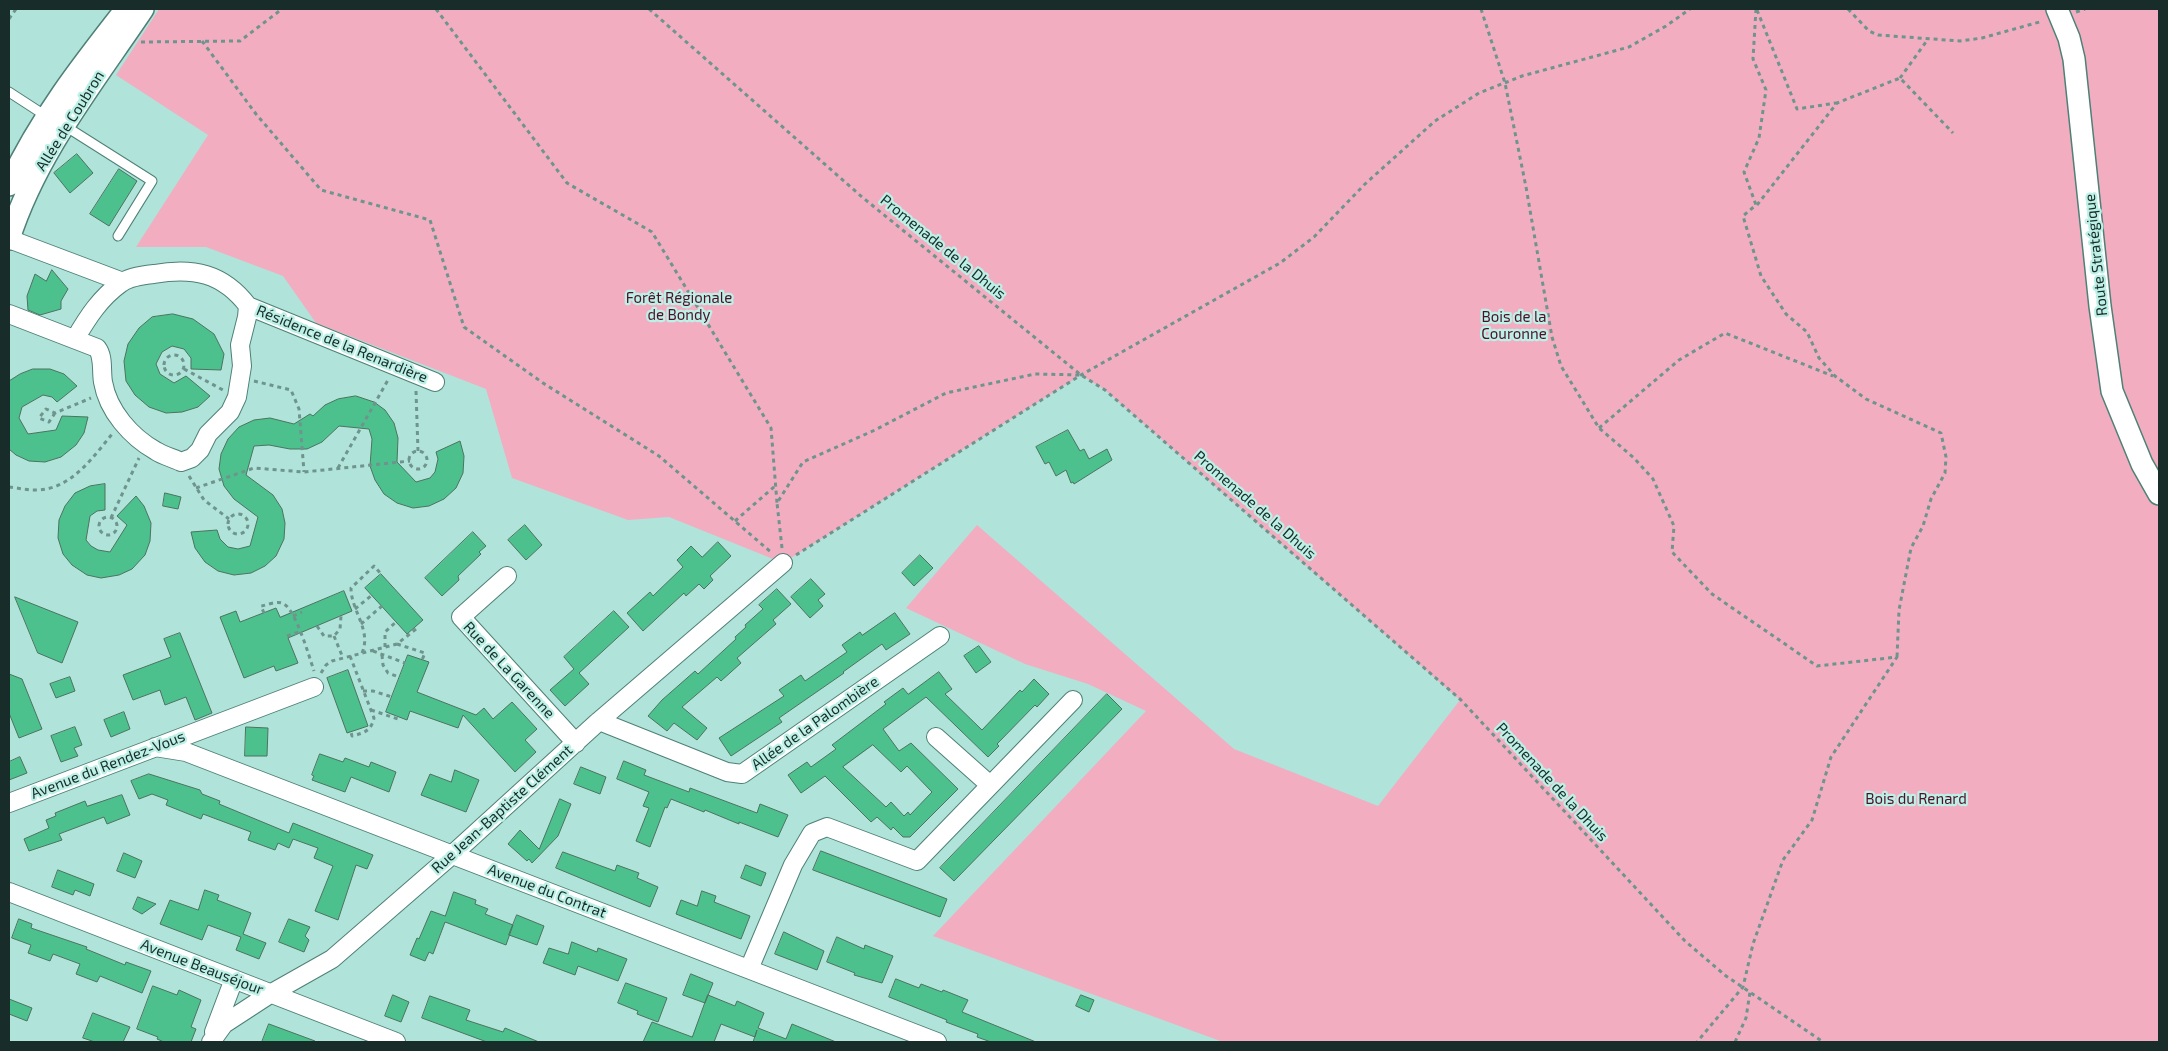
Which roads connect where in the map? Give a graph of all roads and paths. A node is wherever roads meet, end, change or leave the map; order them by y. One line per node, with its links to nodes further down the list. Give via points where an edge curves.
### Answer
1 (16, 9): 12 (path)
2 (126, 9): 20 (street, Allée de Coubron, via 77,71)
3 (143, 9): 14 (street, Allée de Coubron)
4 (282, 9): 15 (path, via 240,40)
5 (436, 9): 48 (path, via 567,183 652,232 771,428)
6 (649, 9): 33 (path, Promenade de la Dhuis, via 862,196)
7 (1481, 9): 17 (path)
8 (1690, 9): 17 (path, via 1629,47)
9 (1756, 9): 19 (path, via 1798,109); 23 (path, via 1753,59 1766,90 1758,138 1744,172)
10 (1848, 9): 13 (path, via 1869,31 1878,35)
11 (2059, 13): 13 (path, via 1982,38 1960,42); 51 (street, Route Stratégique, via 2074,59 2112,391 2142,464)
12 (9, 19)
13 (1928, 39): 16 (path)
14 (122, 41): 15 (path); 20 (street, Allée de Coubron)
15 (202, 41): 55 (path, via 256,114 321,190 430,220 464,326 543,383 659,456)
16 (1900, 78): 19 (path); 21 (path)
17 (1505, 83): 33 (path, via 1479,94 1435,121 1365,184 1314,238 1280,263); 41 (path, via 1552,337 1561,366)
18 (9, 92): 20 (lane)
19 (1837, 103): 23 (path)
20 (56, 121): 22 (street, Allée de Coubron); 22 (street, Allée de Coubron); 24 (lane, via 152,180)
21 (1953, 133)
22 (17, 189): 25 (street, Allée de Coubron)
23 (1756, 205): 34 (path, via 1742,216 1761,276 1786,314 1807,332 1819,358)
24 (118, 236)
25 (9, 239): 26 (street)
26 (123, 282): 27 (street, Résidence de la Renardière, via 163,272 196,272 228,284); 29 (street, Résidence de la Renardière, via 92,310)
27 (248, 306): 30 (street, Résidence de la Renardière); 35 (street, Résidence de la Renardière, via 240,345)
28 (9, 314): 29 (street)
29 (75, 339): 37 (street, via 97,348 101,354)
30 (396, 366): 32 (street, Résidence de la Renardière); 46 (path)
31 (184, 368): 31 (path, via 184,362 178,356 169,356 165,361 169,373 176,375); 38 (path)
32 (416, 374): 36 (street, Résidence de la Renardière); 43 (path)
33 (1081, 375): 52 (path, via 1035,374 946,393 803,462); 56 (path); 102 (path, Promenade de la Dhuis, via 1105,390 1460,700 1685,941)
34 (1835, 376): 41 (path, via 1725,333 1679,360); 80 (path, via 1866,399 1941,433 1946,457 1945,473 1911,548 1899,610)
35 (241, 377): 38 (street, Résidence de la Renardière); 47 (path, via 291,390 299,409)
36 (435, 382)
37 (105, 392): 39 (path); 40 (street)
38 (237, 397): 45 (street, Résidence de la Renardière, via 230,412 208,434 200,450)
39 (55, 413): 39 (path, via 46,409 40,418 49,422)
40 (122, 422): 42 (street); 49 (path, via 96,454 62,485 38,490)
41 (1599, 428): 80 (path, via 1653,479 1674,526 1672,552 1712,594 1817,666)
42 (146, 444): 45 (street, via 156,452); 53 (path)
43 (418, 451): 44 (path, via 410,455); 44 (path, via 426,454 426,465 416,468)
44 (410, 461): 46 (path)
45 (181, 462): 50 (path)
46 (338, 469): 47 (path)
47 (304, 472): 50 (path, via 254,468)
48 (776, 486): 52 (path); 55 (path)
49 (9, 487)
50 (196, 488): 54 (path, via 204,500)
51 (2159, 494)
52 (777, 504): 56 (path)
53 (111, 518): 53 (path, via 105,518 99,524 106,536 116,530 116,522)
54 (228, 519): 54 (path, via 227,526 233,534 243,533 247,528 248,521 243,515 237,514)
55 (735, 521): 56 (path)
56 (783, 563): 91 (street, Rue Jean-Baptiste Clément)
57 (381, 574): 61 (path, via 374,566 351,588)
58 (507, 576): 94 (street, Rue de La Garenne, via 461,617)
59 (372, 595): 61 (path)
60 (382, 606): 67 (path)
61 (355, 609): 67 (path)
62 (302, 612): 64 (path)
63 (264, 613): 64 (path, via 261,606 277,602 285,604)
64 (293, 616): 70 (path)
65 (341, 616): 72 (path, via 340,629)
66 (396, 622): 75 (path, via 385,632)
67 (361, 624): 77 (path, via 366,635)
68 (317, 626): 72 (path, via 324,636)
69 (415, 627): 74 (path)
70 (299, 632): 71 (path); 81 (path, via 318,679 326,665)
71 (287, 636)
72 (334, 636): 81 (path)
73 (940, 636): 91 (street, Allée de la Palombière, via 742,774 727,772)
74 (397, 644): 75 (path); 82 (path, via 425,653)
75 (385, 647): 76 (path)
76 (372, 650): 77 (path); 78 (path)
77 (362, 653): 79 (path)
78 (382, 655): 83 (path); 84 (path, via 388,673)
79 (350, 656): 81 (path); 86 (path)
80 (1897, 657): 102 (path, via 1831,757 1812,820 1783,860 1753,944)
81 (343, 658)
82 (422, 660)
83 (405, 662)
84 (400, 677)
85 (314, 687): 95 (street, Avenue du Rendez-Vous)
86 (364, 691): 87 (path); 89 (path)
87 (392, 697)
88 (1074, 700): 96 (street)
89 (371, 710): 90 (path); 92 (path, via 374,718 368,731 352,736)
90 (399, 717)
91 (599, 721): 94 (street, Rue Jean-Baptiste Clément)
92 (351, 732)
93 (936, 737): 96 (street)
94 (576, 743): 98 (street, Rue Jean-Baptiste Clément)
95 (155, 747): 97 (street, Avenue du Rendez-Vous); 98 (street, Avenue du Contrat, via 186,752)
96 (990, 785): 100 (street, via 917,861 827,826 812,833 793,865)
97 (9, 803)
98 (453, 854): 100 (street, Avenue du Contrat); 104 (street, Rue Jean-Baptiste Clément, via 332,959)
99 (9, 892): 101 (street, Avenue Beauséjour)
100 (749, 969): 108 (street, Avenue du Contrat)
101 (234, 980): 104 (street, Avenue Beauséjour); 106 (street, Rue Jean-Baptiste Clément)
102 (1743, 988): 103 (path, Promenade de la Dhuis); 105 (path)
103 (1750, 992): 110 (path, via 1746,1018); 111 (path, Promenade de la Dhuis)
104 (270, 994): 106 (street, Rue Jean-Baptiste Clément, via 224,1024); 107 (street, Avenue Beauséjour)
105 (1701, 1040): 109 (path)
106 (211, 1042)
107 (396, 1042)
108 (937, 1042)
109 (1697, 1042)
110 (1735, 1042)
111 (1823, 1042)

